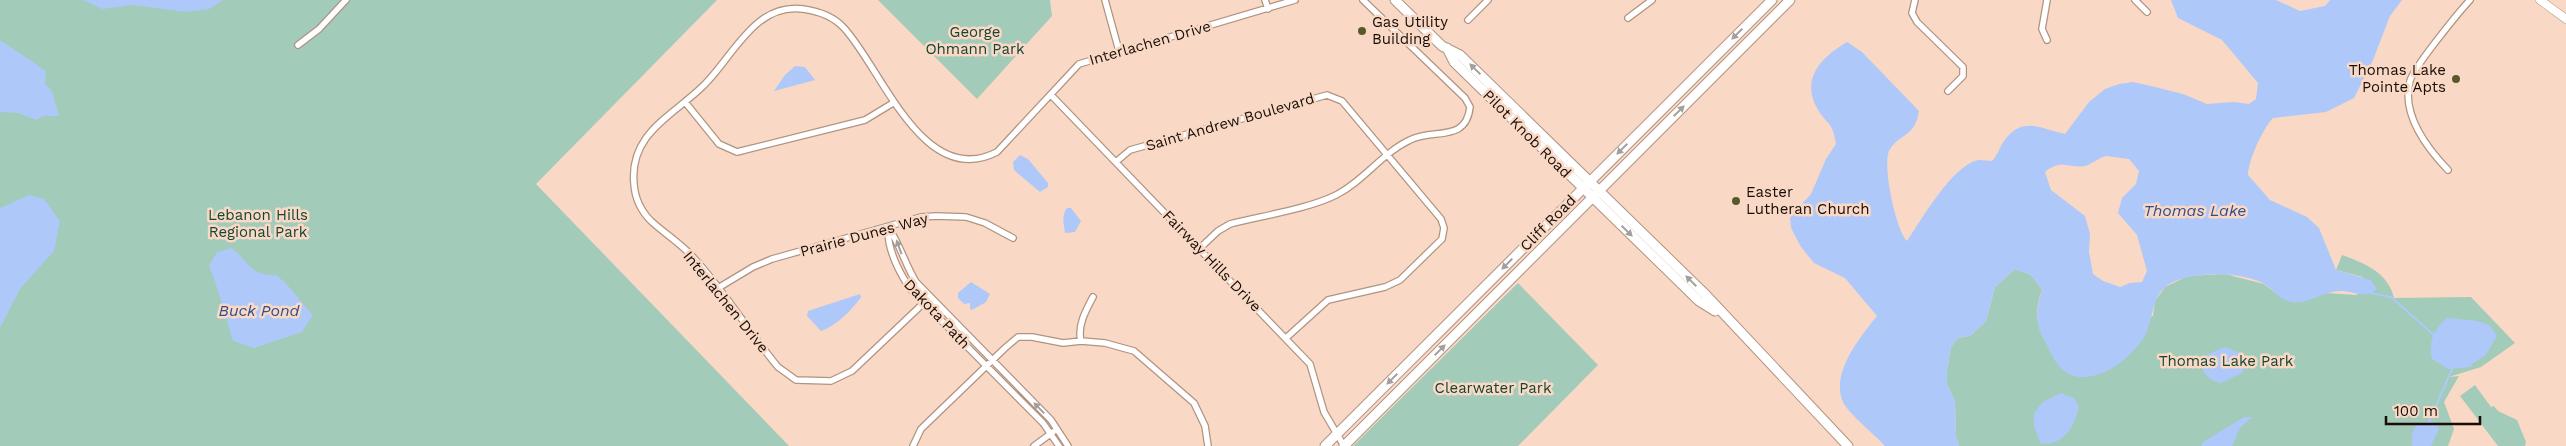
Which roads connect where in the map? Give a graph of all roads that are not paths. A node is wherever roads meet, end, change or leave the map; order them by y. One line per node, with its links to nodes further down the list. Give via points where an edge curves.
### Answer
1 (346, 0): 22 (street, via 319,29)
2 (1104, 0): 24 (street)
3 (1265, 0): 16 (street)
4 (1295, 0): 16 (street, Interlachen Drive)
5 (1363, 0): 29 (street, via 1465,98 1470,107 1463,127 1411,139)
6 (1395, 0): 23 (main road, Pilot Knob Road)
7 (1488, 0): 20 (street)
8 (1652, 0): 18 (street)
9 (1772, 0): 32 (main road, Cliff Road, one-way to 32)
10 (1790, 0): 34 (main road, Cliff Road, one-way to 10)
11 (1915, 0): 25 (street, via 1912,13 1917,22 1963,67 1963,76)
12 (2047, 0): 21 (street, via 2042,29)
13 (2135, 0): 17 (street)
14 (2470, 0): 31 (street, via 2410,80 2409,100 2416,127)
15 (2540, 0): 19 (street)
16 (1268, 9): 24 (street, Interlachen Drive)
17 (2147, 12)
18 (1628, 18)
19 (2566, 19)
20 (1468, 20)
21 (2047, 40)
22 (298, 45)
23 (1446, 48): 32 (main road, Pilot Knob Road, one-way to 23, via 1460,55); 33 (main road, Pilot Knob Road, via 1454,62)
24 (1119, 51): 26 (street, Interlachen Drive, via 1079,64)
25 (1948, 91)
26 (1051, 95): 28 (street, Interlachen Drive, via 997,152 970,160 952,158 934,145); 30 (street, Fairway Hills Drive)
27 (685, 102): 28 (street, via 719,144 737,152 865,120); 28 (street, Interlachen Drive, via 708,81 748,31 763,18 781,11 802,9 823,14 844,28); 39 (street, Interlachen Drive, via 645,137 633,169 634,186 638,203 648,218 691,255)
28 (893, 103)
29 (1387, 155): 30 (street, Saint Andrew Boulevard, via 1342,101 1327,95 1130,150); 38 (street, via 1336,195 1230,224); 44 (street, Saint Andrew Boulevard, via 1441,219 1444,228 1442,238 1400,280 1385,287 1328,300)
30 (1117, 162): 38 (street, Fairway Hills Drive)
31 (2448, 170)
32 (1590, 181): 33 (main road, Cliff Road); 34 (main road, Pilot Knob Road)
33 (1582, 189): 35 (main road, Pilot Knob Road); 49 (main road, Cliff Road, one-way to 49)
34 (1600, 190): 35 (main road, Cliff Road); 43 (main road, Pilot Knob Road, one-way to 34)
35 (1592, 198): 43 (main road, Pilot Knob Road, one-way to 43, via 1699,301); 57 (main road, Cliff Road, one-way to 35)
36 (888, 227): 37 (street, Prairie Dunes Way, via 921,217 966,217); 39 (street, Prairie Dunes Way, via 772,259); 40 (street, Dakota Path, one-way to 36, via 906,266 896,237); 42 (street, Dakota Path, via 887,240 896,265)
37 (1013, 238)
38 (1200, 249): 44 (street, Fairway Hills Drive)
39 (718, 288): 42 (street, Interlachen Drive, via 778,367 796,380 809,382 831,381 852,371)
40 (930, 297): 42 (street, Interlachen Drive); 46 (street, Dakota Path)
41 (1093, 297): 45 (street, via 1081,322)
42 (924, 303): 47 (street, Dakota Path)
43 (1724, 317): 58 (main road, Pilot Knob Road)
44 (1286, 338): 49 (street, Fairway Hills Drive, via 1310,364 1324,412)
45 (1081, 341): 46 (street, via 1018,337); 55 (street, via 1134,351 1149,363 1194,403 1205,426)
46 (992, 360): 47 (street); 48 (street, Dakota Path, one-way to 46)
47 (986, 366): 50 (street, Dakota Path); 51 (street, via 921,429)
48 (1057, 429): 50 (street); 54 (street, Dakota Path)
49 (1338, 433): 56 (main road, Cliff Road); 57 (street, Fairway Hills Drive)
50 (1051, 434): 52 (street); 53 (street, Dakota Path)
51 (913, 446)
52 (1034, 446)
53 (1059, 446)
54 (1068, 446)
55 (1208, 446)
56 (1325, 446)
57 (1344, 446)
58 (1848, 446)

